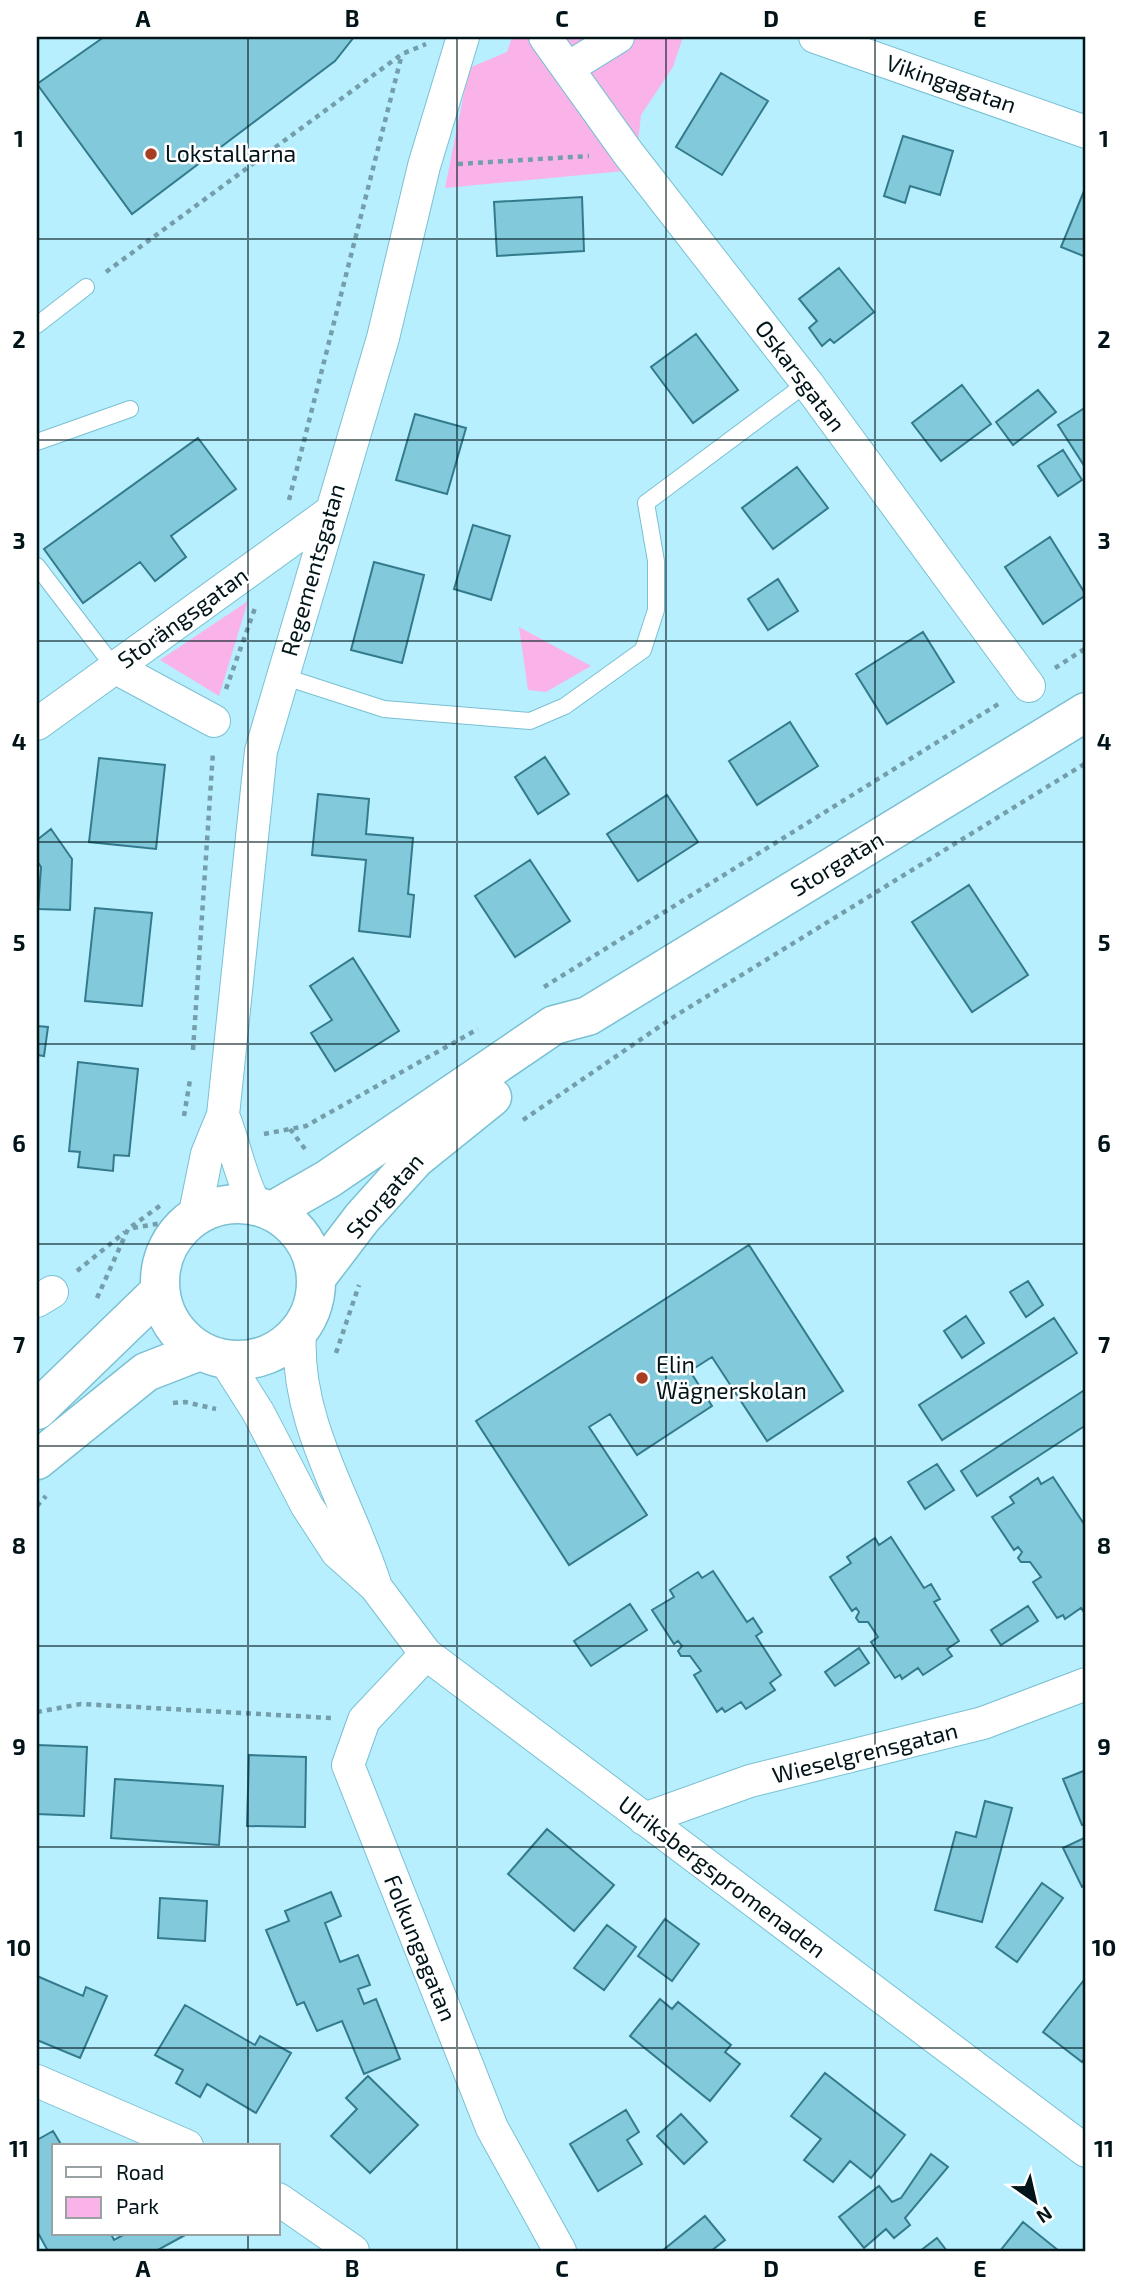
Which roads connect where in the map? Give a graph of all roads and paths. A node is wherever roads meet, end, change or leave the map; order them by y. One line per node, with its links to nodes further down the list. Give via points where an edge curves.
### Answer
1 (545, 37): 5 (street, Oskarsgatan)
2 (618, 37): 5 (street)
3 (815, 37): 6 (street, Vikingagatan)
4 (448, 39): 8 (street, Regementsgatan); 9 (path, via 402,54)
5 (568, 68): 7 (street, Oskarsgatan)
6 (1086, 132)
7 (628, 153): 8 (path); 11 (street, Oskarsgatan)
8 (424, 166): 14 (street, Regementsgatan, via 383,338)
9 (86, 287): 10 (lane)
10 (37, 325)
11 (807, 383): 18 (lane, via 646,503 656,561 656,610 643,650 565,706 530,721 384,709); 19 (street, Oskarsgatan)
12 (130, 408): 13 (lane)
13 (37, 442)
14 (329, 513): 17 (street, Storängsgatan); 18 (street, Regementsgatan)
15 (37, 566): 17 (lane)
16 (1086, 648): 19 (path)
17 (114, 667): 21 (street); 22 (street, Storängsgatan)
18 (282, 676): 27 (street, Regementsgatan, via 261,751)
19 (1029, 686): 24 (path)
20 (1086, 712): 25 (main road, Storgatan)
21 (215, 721)
22 (37, 724)
23 (1086, 763): 28 (path, via 676,1016)
24 (535, 993)
25 (589, 1016): 30 (main road, Storgatan, via 554,1025 328,1179); 33 (main road, Storgatan, via 569,1043 455,1124 415,1159)
26 (488, 1023): 29 (path, via 306,1126)
27 (223, 1115): 29 (street, Regementsgatan); 31 (street, Regementsgatan, via 206,1154)
28 (518, 1124)
29 (235, 1144): 30 (street, Regementsgatan, via 242,1177)
30 (264, 1208): 31 (main road, via 216,1206); 33 (main road, via 297,1230)
31 (194, 1217): 32 (path); 35 (main road, via 167,1250 160,1270)
32 (128, 1229): 36 (path); 37 (path)
33 (317, 1277): 38 (main road, via 313,1306)
34 (361, 1281): 40 (path, via 325,1385)
35 (160, 1291): 39 (main road, via 180,1336); 42 (main road)
36 (44, 1296)
37 (91, 1310)
38 (300, 1331): 39 (main road, via 265,1356); 40 (street, Ulriksbergspromenaden)
39 (213, 1355): 43 (street, Ulriksbergspromenaden); 44 (main road, via 146,1372)
40 (302, 1393): 45 (street, Ulriksbergspromenaden)
41 (162, 1404): 43 (path, via 185,1402 238,1419)
42 (37, 1410)
43 (258, 1412): 45 (street, Ulriksbergspromenaden, via 307,1506 337,1552)
44 (37, 1460)
45 (375, 1586): 46 (street, Ulriksbergspromenaden)
46 (426, 1654): 49 (street, Folkungagatan); 50 (street, Ulriksbergspromenaden)
47 (1086, 1684): 50 (street, Wieselgrensgatan, via 983,1723 750,1781)
48 (37, 1712): 49 (path, via 81,1704)
49 (363, 1720): 56 (street, Folkungagatan, via 348,1765 492,2128)
50 (644, 1819): 53 (street, Ulriksbergspromenaden)
51 (37, 2081): 52 (street)
52 (182, 2144)
53 (1086, 2151)
54 (280, 2200): 55 (street)
55 (353, 2251)
56 (561, 2251)

